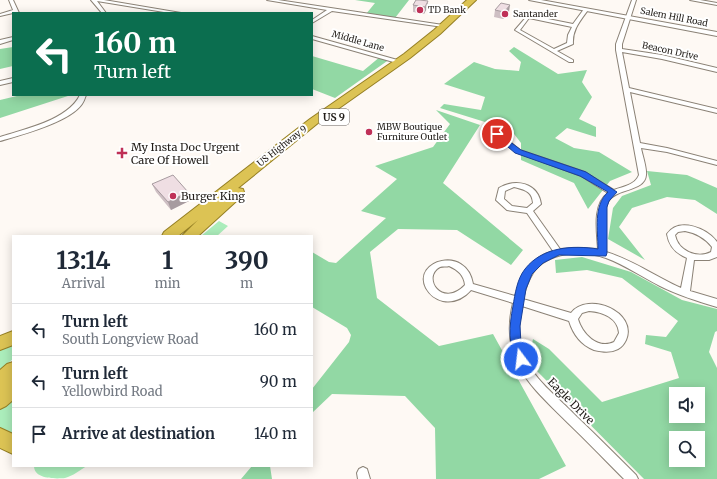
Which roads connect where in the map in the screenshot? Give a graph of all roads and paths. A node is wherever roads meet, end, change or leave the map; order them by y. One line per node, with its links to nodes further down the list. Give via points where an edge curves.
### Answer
1 (11, 0): 14 (street)
2 (95, 0): 15 (street); 16 (street)
3 (269, 0): 13 (street)
4 (472, 0): 21 (highway, US Highway 9 / US 9)
5 (481, 0): 45 (highway, US Highway 9 / US 9, via 422,52 255,178)
6 (532, 0): 12 (street, Salem Hill Road)
7 (555, 0): 12 (street, Salem Hill Road)
8 (634, 0): 19 (street)
9 (692, 0): 10 (street)
10 (709, 1): 11 (street)
11 (717, 4)
12 (582, 8): 19 (street, Salem Hill Road); 22 (street)
13 (332, 9): 20 (street); 21 (street)
14 (17, 12)
15 (103, 12)
16 (173, 12)
17 (12, 13): 18 (street)
18 (0, 15)
19 (628, 16): 23 (street, Salem Hill Road); 24 (street, Salem Hill Road); 28 (street)
20 (313, 21)
21 (443, 26): 31 (highway, US Highway 9 / US 9)
22 (575, 26): 29 (street, via 570,35 570,44); 29 (street, via 528,16 517,30)
23 (717, 31)
24 (717, 34)
25 (313, 37): 31 (street, Middle Lane)
26 (12, 38): 27 (street)
27 (0, 42)
28 (619, 50): 32 (street, Beacon Drive); 35 (street)
29 (553, 51): 30 (street)
30 (571, 61)
31 (399, 62): 44 (highway, US Highway 9 / US 9, via 314,121)
32 (717, 70)
33 (12, 80): 34 (street)
34 (0, 83)
35 (626, 90): 37 (street); 40 (street)
36 (83, 96): 39 (street, via 80,103 68,113)
37 (717, 111)
38 (497, 134): 42 (street, via 518,151 583,174)
39 (0, 139)
40 (638, 145): 41 (street); 42 (street, via 642,178 636,184)
41 (717, 163)
42 (613, 192): 47 (street, via 602,207)
43 (529, 211): 43 (street, via 536,206 538,200 534,193 522,186 507,186 502,190 500,200 507,206); 46 (street)
44 (170, 235)
45 (190, 235)
46 (558, 252): 47 (street, Eagle Drive); 51 (street, Eagle Drive, via 539,261 528,272)
47 (602, 253): 50 (street, Eagle Drive, via 632,265 658,281)
48 (691, 256): 48 (street, via 711,257 715,254 716,247 707,237 696,231 681,228 672,232 674,244); 50 (street)
49 (469, 286): 49 (street, via 466,273 450,263 438,264 428,273 431,289 439,296 458,296); 51 (street)
50 (685, 293): 52 (street, Eagle Drive)
51 (518, 302): 53 (street); 62 (street, Eagle Drive, via 514,326 515,344 525,368 539,386)
52 (717, 303)
53 (573, 318): 53 (street, via 581,336 595,346 613,347 622,339 623,327 616,316 601,308 582,308)
54 (12, 338): 55 (highway)
55 (0, 343)
56 (12, 371): 57 (highway)
57 (0, 381)
58 (12, 389): 59 (highway)
59 (0, 400)
60 (0, 438): 61 (highway)
61 (12, 444)
62 (632, 479)

